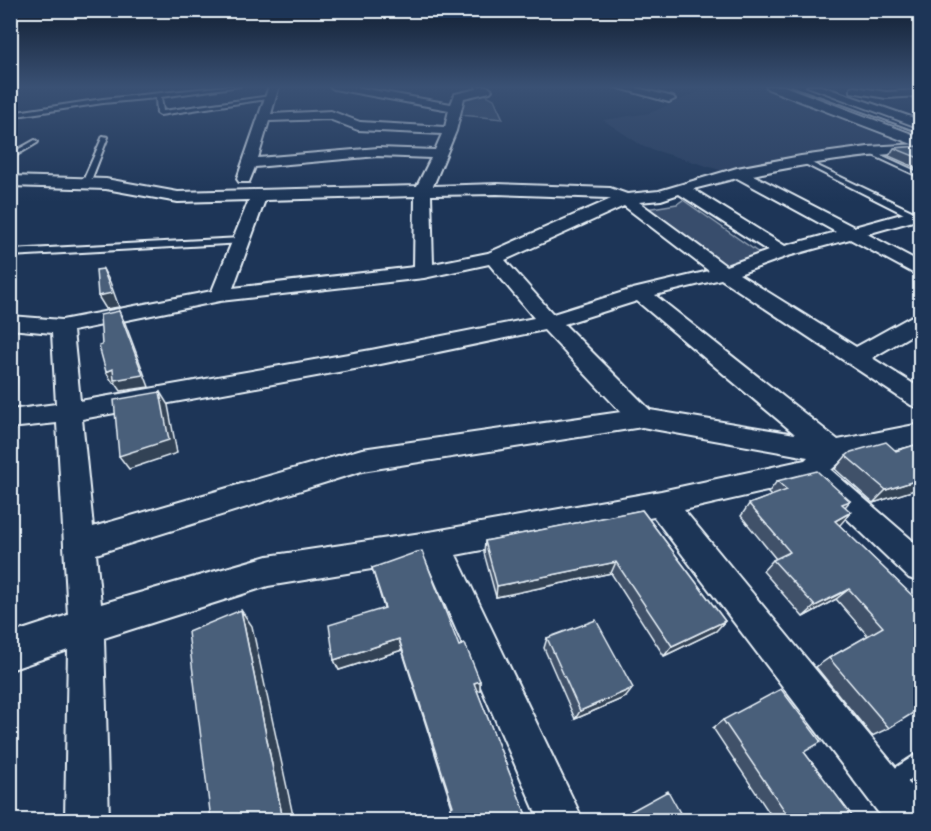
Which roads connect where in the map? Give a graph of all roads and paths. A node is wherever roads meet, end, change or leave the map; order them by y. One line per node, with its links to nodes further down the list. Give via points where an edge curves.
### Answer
1 (261, 125): 14 (street)
2 (354, 125): 5 (street)
3 (452, 125): 5 (street)
4 (875, 125): 8 (street)
5 (450, 131): 11 (street)
6 (105, 137): 18 (lane)
7 (35, 142): 12 (lane)
8 (921, 142)
9 (921, 147): 10 (street)
10 (868, 151): 13 (street); 16 (lane)
11 (440, 154): 14 (street, via 378,152); 20 (street)
12 (10, 157)
13 (801, 160): 15 (street); 24 (lane)
14 (249, 163): 22 (street)
15 (737, 172): 19 (street); 25 (street)
16 (921, 175)
17 (10, 181): 18 (street)
18 (86, 183): 22 (street, via 178,197)
19 (682, 189): 23 (street); 27 (street)
20 (423, 191): 21 (street); 23 (street, via 497,189 610,194); 31 (street)
21 (259, 195): 22 (street); 26 (street)
22 (239, 196)
23 (625, 199): 29 (street); 32 (street)
24 (918, 215): 25 (street)
25 (850, 232): 27 (street); 30 (street)
26 (241, 241): 28 (lane); 34 (street)
27 (782, 252): 32 (street)
28 (10, 254)
29 (493, 258): 31 (street); 37 (street)
30 (921, 269)
31 (424, 272): 34 (street)
32 (723, 273): 33 (street); 39 (street)
33 (640, 293): 37 (street); 45 (street)
34 (220, 295): 38 (street)
35 (921, 321): 39 (street)
36 (10, 322): 38 (street)
37 (549, 322): 41 (street); 42 (street)
38 (62, 327): 41 (street)
39 (855, 357): 40 (street)
40 (921, 399)
41 (69, 412): 43 (street); 47 (street)
42 (642, 418): 45 (street); 47 (street, via 362,459)
43 (10, 419)
44 (921, 434): 45 (street)
45 (823, 460): 46 (street); 49 (street)
46 (661, 503): 48 (street); 53 (street)
47 (80, 545): 50 (street)
48 (435, 545): 50 (street, via 268,571); 55 (street)
49 (921, 567)
50 (86, 626): 51 (street); 54 (street)
51 (10, 652)
52 (921, 762): 53 (lane)
53 (885, 787): 56 (street)
54 (87, 820)
55 (561, 820)
56 (911, 820)

